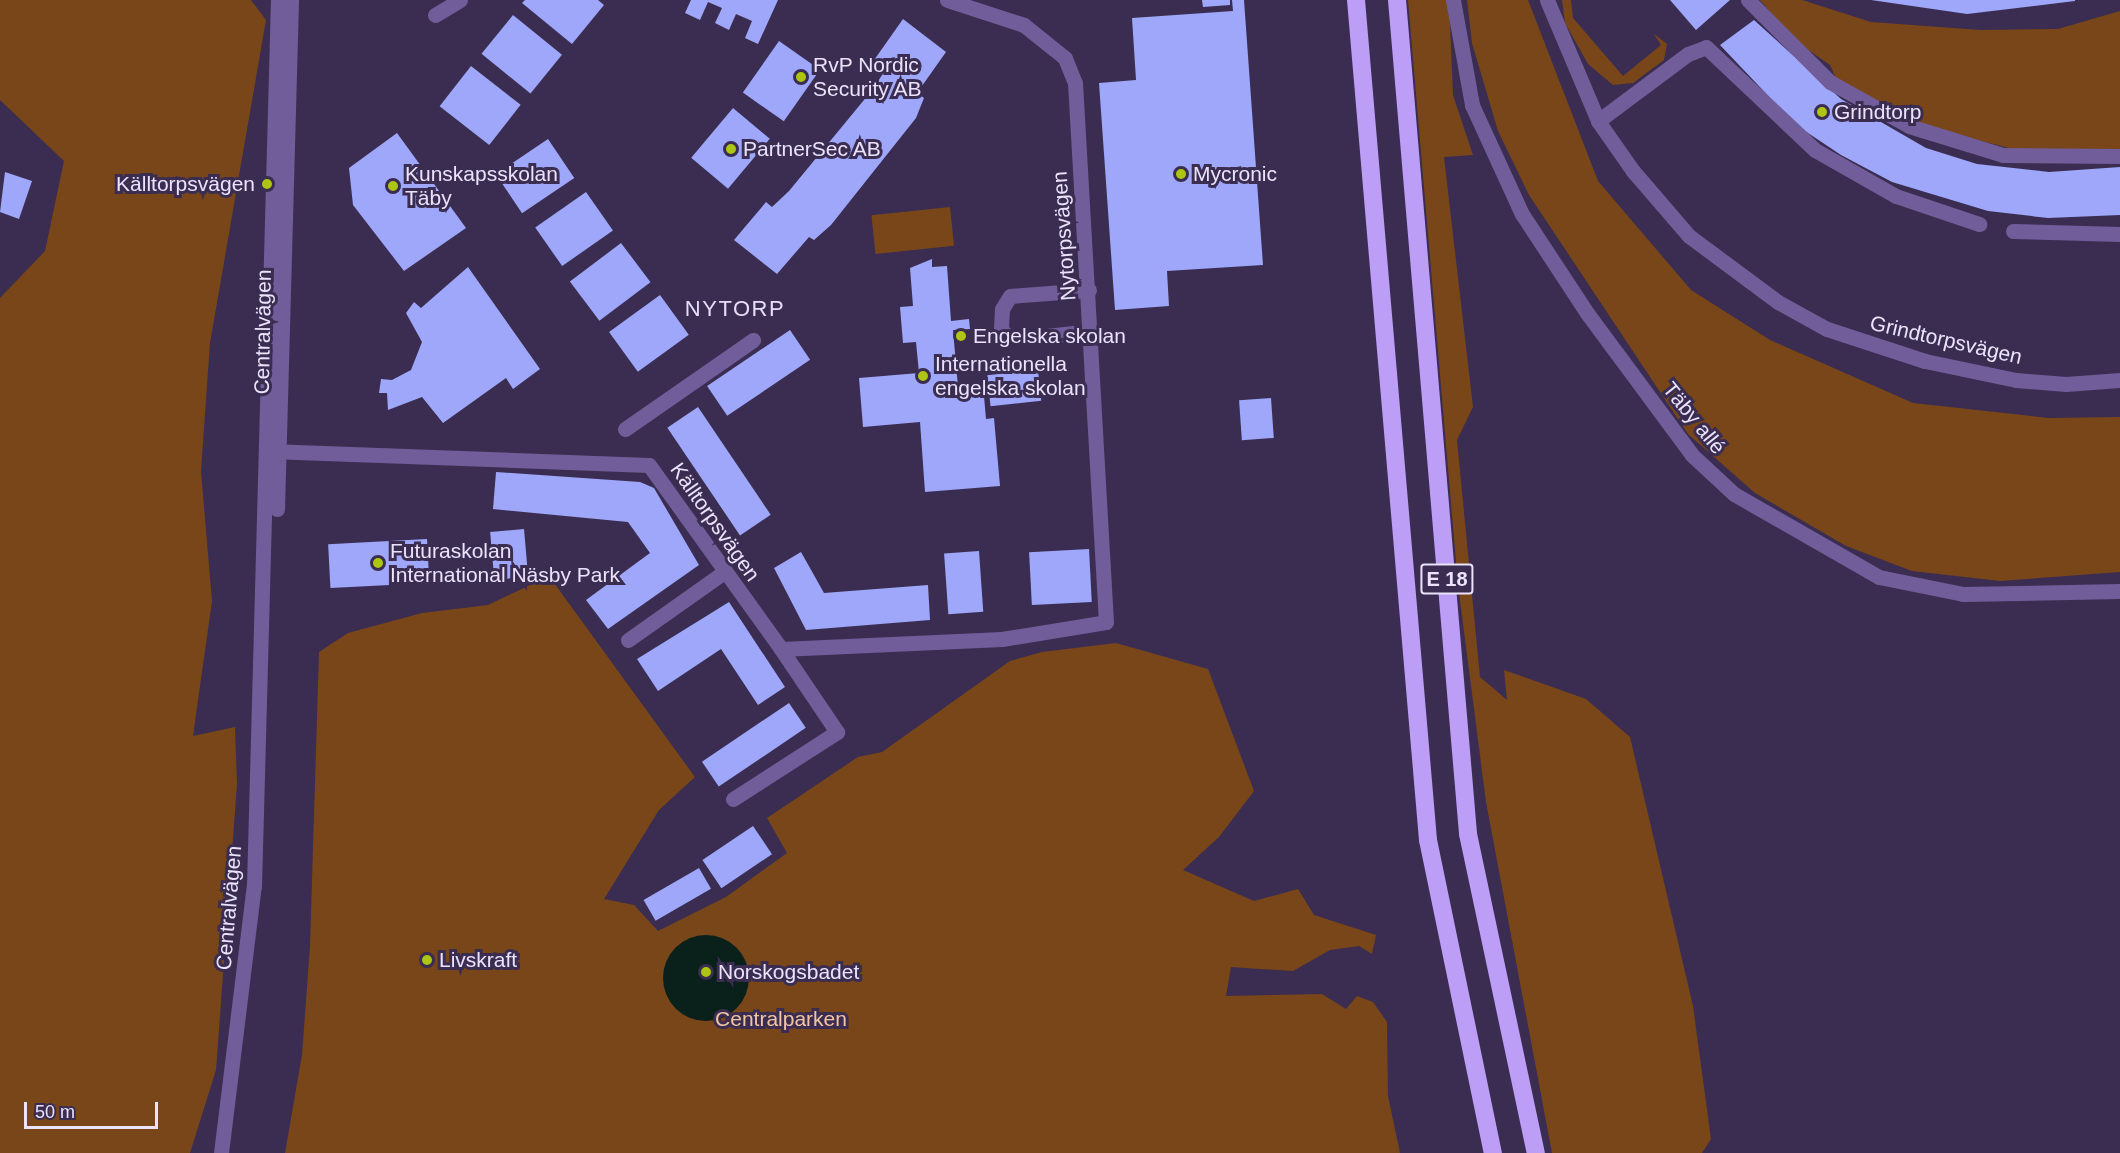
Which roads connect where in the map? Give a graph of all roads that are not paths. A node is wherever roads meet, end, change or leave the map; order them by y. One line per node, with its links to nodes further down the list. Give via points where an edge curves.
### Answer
1 (278, 0): 21 (street, Centralvägen)
2 (291, 0): 21 (street, Centralvägen)
3 (460, 0): 10 (street)
4 (946, 0): 16 (street, Nytorpsvägen, via 1024,25 1065,58 1075,83)
5 (1356, 0): 28 (highway, E 18, via 1428,840)
6 (1396, 0): 29 (highway, E 18, via 1468,834)
7 (1454, 0): 23 (street, Täby allé, via 1472,105 1522,214 1587,313 1692,455 1734,494 1879,577 1963,594)
8 (1547, 0): 11 (street, Grindtorpsvägen)
9 (1748, 0): 12 (street, via 1830,82 1909,126 2003,155)
10 (435, 15)
11 (1598, 121): 13 (street, via 1688,54 1706,47 1815,150 1896,196); 19 (street, Grindtorpsvägen, via 1689,236 1723,266 1827,329 1878,350 2016,380 2066,384)
12 (2120, 156)
13 (1979, 224)
14 (2013, 231): 15 (street)
15 (2120, 234)
16 (1089, 290): 17 (street, Nytorpsvägen); 17 (street, via 1010,296 1002,309 1001,330 1009,337)
17 (1091, 331): 25 (street, Nytorpsvägen, via 1106,622 1002,639)
18 (753, 340): 20 (street)
19 (2120, 380)
20 (625, 429)
21 (275, 452): 22 (street, Källtorpsvägen, via 649,465); 27 (street, Centralvägen, via 254,886)
22 (724, 572): 24 (street); 25 (street, Källtorpsvägen)
23 (2120, 591)
24 (628, 640)
25 (781, 649): 26 (street, Källtorpsvägen, via 837,732)
26 (733, 799)
27 (221, 1153)
28 (1493, 1153)
29 (1536, 1153)

